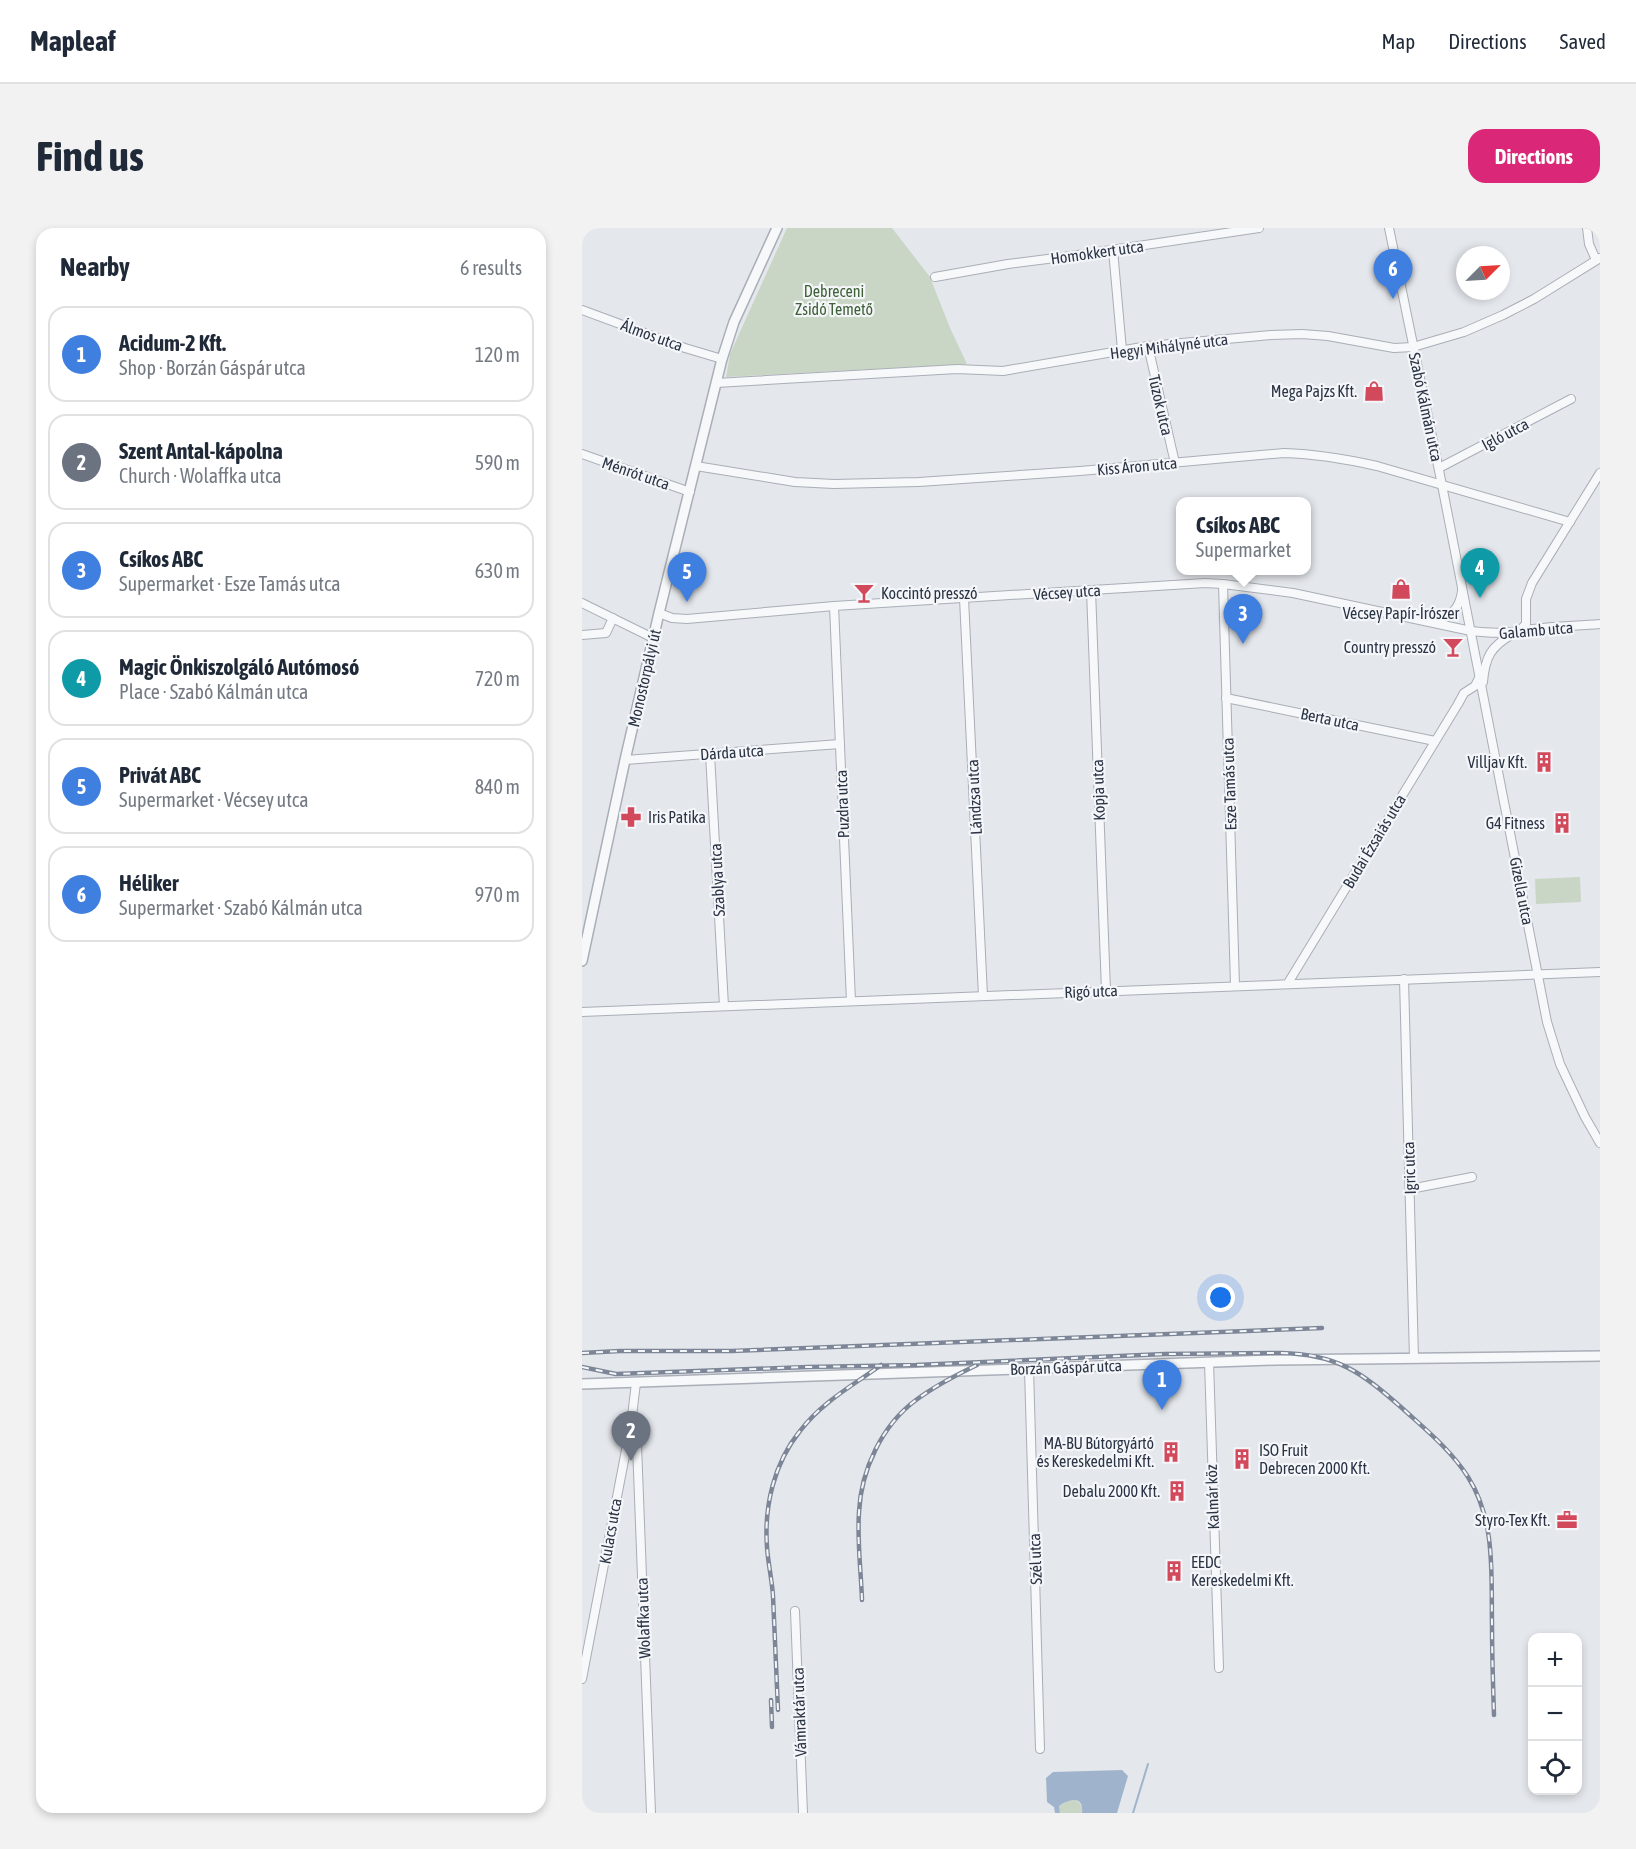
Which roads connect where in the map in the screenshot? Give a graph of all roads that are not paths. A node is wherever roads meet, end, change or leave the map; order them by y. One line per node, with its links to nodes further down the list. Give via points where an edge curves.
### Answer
1 (777, 228): 12 (street, Monostorpályi út, via 734,322)
2 (1259, 228): 5 (street, Homokkert utca)
3 (1389, 228): 10 (street, Szabó Kálmán utca)
4 (1587, 228): 6 (street, via 1589,244)
5 (1113, 250): 7 (street, Homokkert utca); 11 (street)
6 (1598, 259): 10 (street, Hegyi Mihályné utca, via 1503,315)
7 (935, 277)
8 (582, 310): 12 (street, Álmos utca)
9 (1148, 346): 10 (street, Hegyi Mihályné utca, via 1302,334 1394,348); 11 (street, Hegyi Mihályné utca); 16 (street, Túzok utca)
10 (1413, 347): 18 (street, Szabó Kálmán utca)
11 (1122, 350): 13 (street, Hegyi Mihályné utca, via 1003,371 957,369)
12 (722, 359): 13 (street, Monostorpályi út)
13 (716, 383): 17 (street, Monostorpályi út)
14 (1571, 399): 18 (street, Igló utca)
15 (582, 453): 21 (street, Ménrót utca)
16 (1175, 463): 17 (street, Kiss Áron utca, via 919,482 834,484 795,482); 20 (street, Kiss Áron utca, via 1284,453 1316,454)
17 (696, 466): 21 (street, Monostorpályi út)
18 (1439, 468): 20 (street, Szabó Kálmán utca)
19 (1600, 473): 22 (street)
20 (1442, 485): 22 (street, Kiss Áron utca); 24 (street, Szabó Kálmán utca)
21 (690, 492): 30 (street, Monostorpályi út)
22 (1570, 522): 29 (street, via 1532,583 1526,599)
23 (1223, 584): 25 (street, Vécsey utca); 32 (street, Vécsey utca, via 1293,593); 41 (street, Esze Tamás utca)
24 (1462, 586): 32 (street, via 1453,613); 35 (street, Szabó Kálmán utca)
25 (1091, 590): 26 (street, Vécsey utca); 54 (street, Kopja utca)
26 (964, 598): 28 (street, Vécsey utca); 55 (street, Lándzsa utca)
27 (582, 603): 31 (street)
28 (834, 606): 30 (street, Vécsey utca, via 687,619); 45 (street, Puzdra utca)
29 (1527, 612): 34 (street, via 1532,623); 36 (street, via 1526,624)
30 (659, 613): 38 (street, Monostorpályi út)
31 (614, 618): 37 (street, via 606,633); 38 (street)
32 (1431, 622): 35 (street, Vécsey utca)
33 (1600, 624): 34 (street, Galamb utca)
34 (1541, 628): 36 (street, Galamb utca)
35 (1472, 631): 36 (street, Galamb utca); 39 (street, Gizella utca)
36 (1516, 632): 40 (street, via 1491,652)
37 (582, 634)
38 (653, 638): 47 (street, Monostorpályi út)
39 (1479, 677): 40 (street, Gizella utca); 43 (street, Budai Ézsaiás utca)
40 (1482, 689): 42 (street, Gizella utca)
41 (1226, 698): 44 (street, Berta utca); 53 (street, Esze Tamás utca)
42 (1484, 698): 43 (street, via 1470,694); 50 (street, Gizella utca)
43 (1460, 700): 44 (street, Budai Ézsaiás utca)
44 (1435, 741): 52 (street, Budai Ézsaiás utca)
45 (840, 744): 46 (street, Dárda utca); 56 (street, Puzdra utca)
46 (710, 754): 47 (street, Dárda utca); 57 (street, Szablya utca)
47 (625, 760): 48 (street, Monostorpályi út)
48 (582, 961)
49 (1600, 972): 50 (street, Rigó utca)
50 (1538, 975): 51 (street, Rigó utca); 59 (street, Gizella utca, via 1560,1064)
51 (1404, 979): 52 (street, Rigó utca); 61 (street, Igric utca)
52 (1288, 983): 53 (street, Rigó utca)
53 (1235, 985): 54 (street, Rigó utca)
54 (1106, 991): 55 (street, Rigó utca)
55 (983, 996): 56 (street, Rigó utca)
56 (851, 1001): 57 (street, Rigó utca)
57 (724, 1006): 58 (street, Rigó utca)
58 (582, 1012)
59 (1600, 1143)
60 (1472, 1177): 61 (street)
61 (1410, 1189): 63 (street, Igric utca)
62 (1600, 1357): 63 (street, Borzán Gáspár utca)
63 (1414, 1358): 64 (street, Borzán Gáspár utca)
64 (1209, 1362): 65 (street, Borzán Gáspár utca); 70 (street, Kalmár köz)
65 (1029, 1369): 66 (street, Borzán Gáspár utca); 72 (street, Szél utca)
66 (636, 1383): 67 (street, Borzán Gáspár utca); 68 (street, Kulacs utca)
67 (582, 1384)
68 (631, 1424): 71 (street, Kulacs utca); 73 (street, Wolaffka utca, via 637,1445)
69 (795, 1611): 74 (street, Vámraktár utca)
70 (1219, 1668)
71 (582, 1679)
72 (1040, 1749)
73 (651, 1813)
74 (803, 1813)

